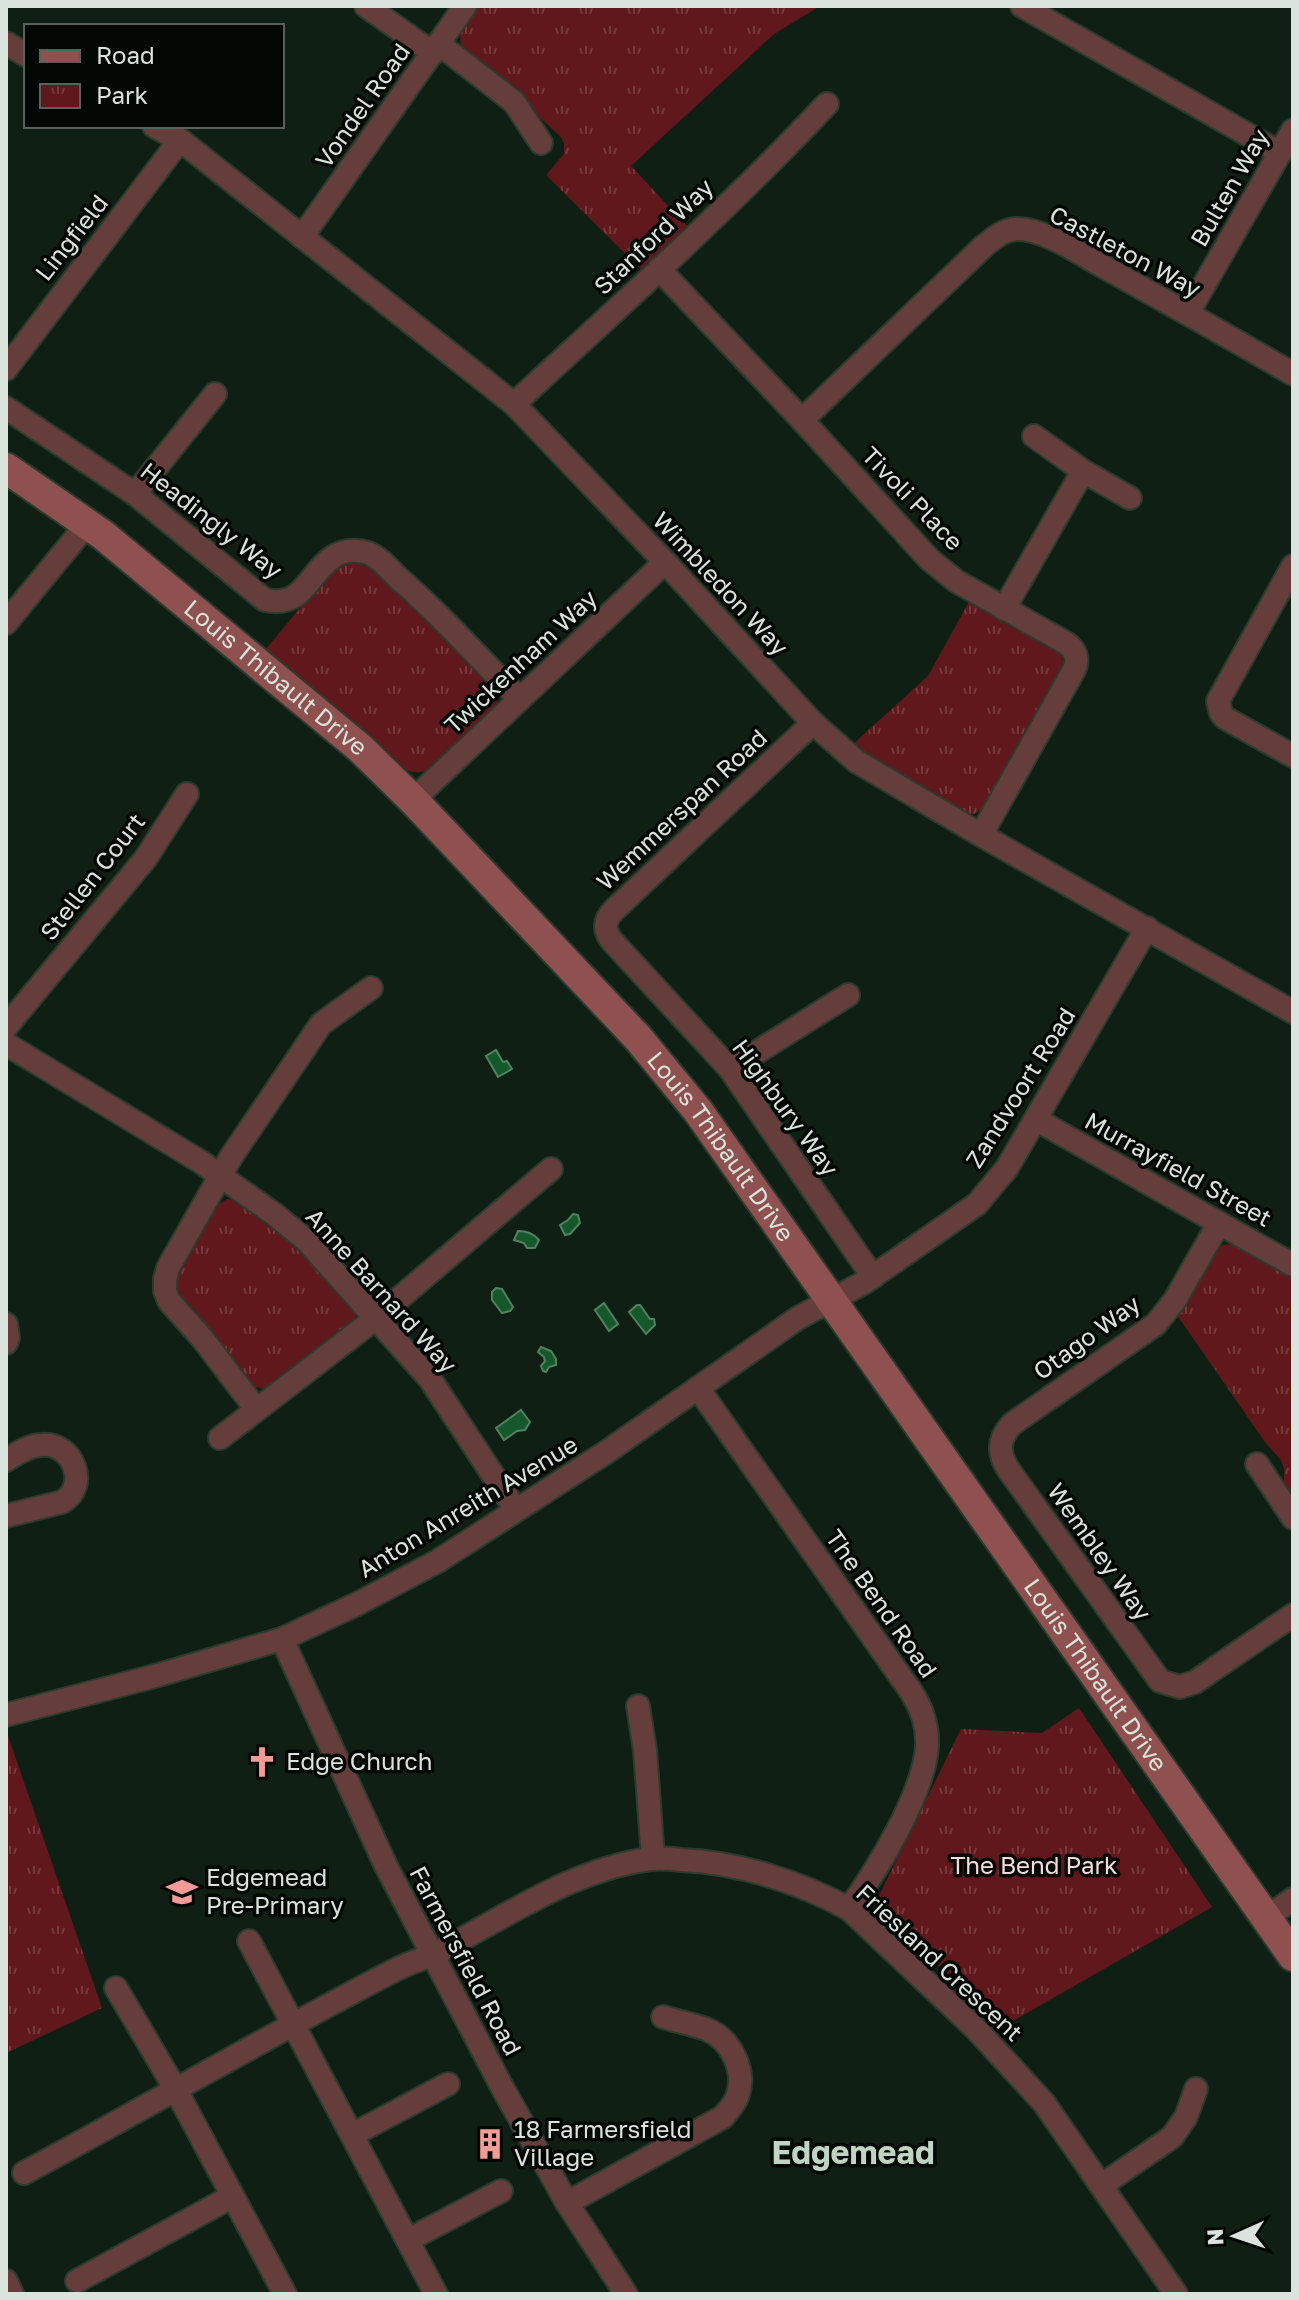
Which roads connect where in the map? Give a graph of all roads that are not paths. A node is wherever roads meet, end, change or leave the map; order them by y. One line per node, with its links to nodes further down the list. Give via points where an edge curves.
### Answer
1 (366, 6): 5 (street)
2 (465, 6): 5 (street, Vondel Road)
3 (1022, 6): 12 (street)
4 (6, 43): 6 (street)
5 (436, 48): 11 (street, via 514,102); 13 (street, Vondel Road)
6 (24, 54)
7 (827, 104): 14 (street, Stanford Way)
8 (158, 128): 10 (street, Wimbledon Way)
9 (1293, 130): 12 (street, Bulten Way)
10 (180, 140): 13 (street, Wimbledon Way); 16 (street, Lingfield)
11 (541, 143)
12 (1280, 153): 15 (street, Bulten Way)
13 (302, 237): 19 (street, Wimbledon Way)
14 (659, 269): 19 (street, Stanford Way); 21 (street, Tivoli Place)
15 (1188, 313): 17 (street, Castleton Way); 21 (street, Castleton Way, via 1045,236 1007,231 984,246)
16 (6, 369)
17 (1293, 374)
18 (215, 394): 25 (street)
19 (514, 404): 28 (street, Wimbledon Way)
20 (6, 408): 25 (street, Headingly Way)
21 (802, 420): 30 (street, Tivoli Place, via 929,559)
22 (1034, 436): 24 (street)
23 (6, 468): 27 (street, Louis Thibault Drive)
24 (1083, 471): 26 (street); 30 (street)
25 (135, 494): 32 (street, Headingly Way, via 265,600 291,599 335,555 369,553)
26 (1130, 498)
27 (88, 523): 31 (street); 36 (street, Louis Thibault Drive, via 349,738)
28 (665, 562): 32 (street, Twickenham Way); 33 (street, Wimbledon Way)
29 (1293, 566): 34 (street, via 1218,701 1225,718)
30 (1004, 609): 37 (street, Tivoli Place, via 1069,645 1077,664)
31 (6, 623)
32 (520, 699): 36 (street, Twickenham Way)
33 (813, 723): 37 (street, Wimbledon Way, via 856,761); 39 (street, Wemmerspan Road, via 610,914 606,932)
34 (1293, 756)
35 (187, 794): 43 (street, Stellen Court, via 146,858)
36 (413, 800): 52 (street, Louis Thibault Drive, via 638,1038 698,1111)
37 (981, 835): 38 (street, Wimbledon Way)
38 (1147, 928): 42 (street, Wimbledon Way); 46 (street, Zandvoort Road)
39 (613, 942): 45 (street, Highbury Way)
40 (371, 988): 48 (street, via 321,1024)
41 (848, 995): 45 (street)
42 (1293, 1012)
43 (6, 1027)
44 (6, 1044): 48 (street, Anne Barnard Way)
45 (730, 1069): 51 (street, Highbury Way)
46 (1037, 1120): 49 (street, Murrayfield Street); 51 (street, Zandvoort Road, via 977,1204)
47 (551, 1169): 53 (street)
48 (221, 1176): 53 (street, Anne Barnard Way, via 306,1240); 57 (street, via 168,1268 165,1291)
49 (1219, 1223): 50 (street, Murrayfield Street); 59 (street, Otago Way, via 1156,1324 1012,1424)
50 (1293, 1265)
51 (873, 1277): 52 (street, Zandvoort Road)
52 (831, 1300): 56 (street, Anton Anreith Avenue); 72 (street, Louis Thibault Drive)
53 (376, 1318): 57 (street); 62 (street, Anne Barnard Way, via 430,1379)
54 (6, 1324): 55 (street)
55 (6, 1343)
56 (698, 1388): 62 (street, Anton Anreith Avenue); 71 (street, The Bend Road, via 912,1693 923,1717 925,1760 903,1820)
57 (256, 1409): 58 (street)
58 (220, 1438)
59 (1001, 1444): 65 (street, Wembley Way, via 1008,1469 1167,1685 1195,1682)
60 (6, 1460): 63 (street, via 45,1444 60,1448 77,1475 70,1498)
61 (1257, 1464): 64 (street)
62 (516, 1510): 66 (street, Anton Anreith Avenue, via 438,1561)
63 (6, 1516)
64 (1293, 1518)
65 (1293, 1615)
66 (282, 1639): 68 (street, Anton Anreith Avenue); 74 (street, Farmersfield Road, via 386,1866)
67 (638, 1706): 69 (street)
68 (6, 1715)
69 (653, 1858): 71 (street, Friesland Crescent, via 743,1867); 74 (street, Friesland Crescent, via 598,1870 562,1885)
70 (1293, 1899): 72 (street)
71 (849, 1909): 84 (street, Friesland Crescent, via 996,2050 1044,2103)
72 (1266, 1918): 75 (street, Louis Thibault Drive)
73 (249, 1941): 78 (street)
74 (433, 1954): 78 (street, Friesland Crescent); 87 (street, Farmersfield Road)
75 (1293, 1956)
76 (116, 1988): 81 (street)
77 (663, 2017): 87 (street, via 708,2029 721,2039 738,2062 739,2094 723,2117)
78 (293, 2024): 81 (street, Friesland Crescent); 82 (street)
79 (448, 2084): 82 (street)
80 (1196, 2089): 84 (street, via 1172,2137)
81 (176, 2090): 83 (street, Friesland Crescent); 86 (street)
82 (352, 2135): 88 (street)
83 (24, 2173)
84 (1102, 2185): 93 (street, Friesland Crescent)
85 (501, 2191): 88 (street)
86 (231, 2197): 89 (street); 90 (street)
87 (567, 2203): 92 (street, Farmersfield Road)
88 (408, 2240): 91 (street)
89 (77, 2281)
90 (285, 2294)
91 (436, 2294)
92 (626, 2294)
93 (1176, 2294)

